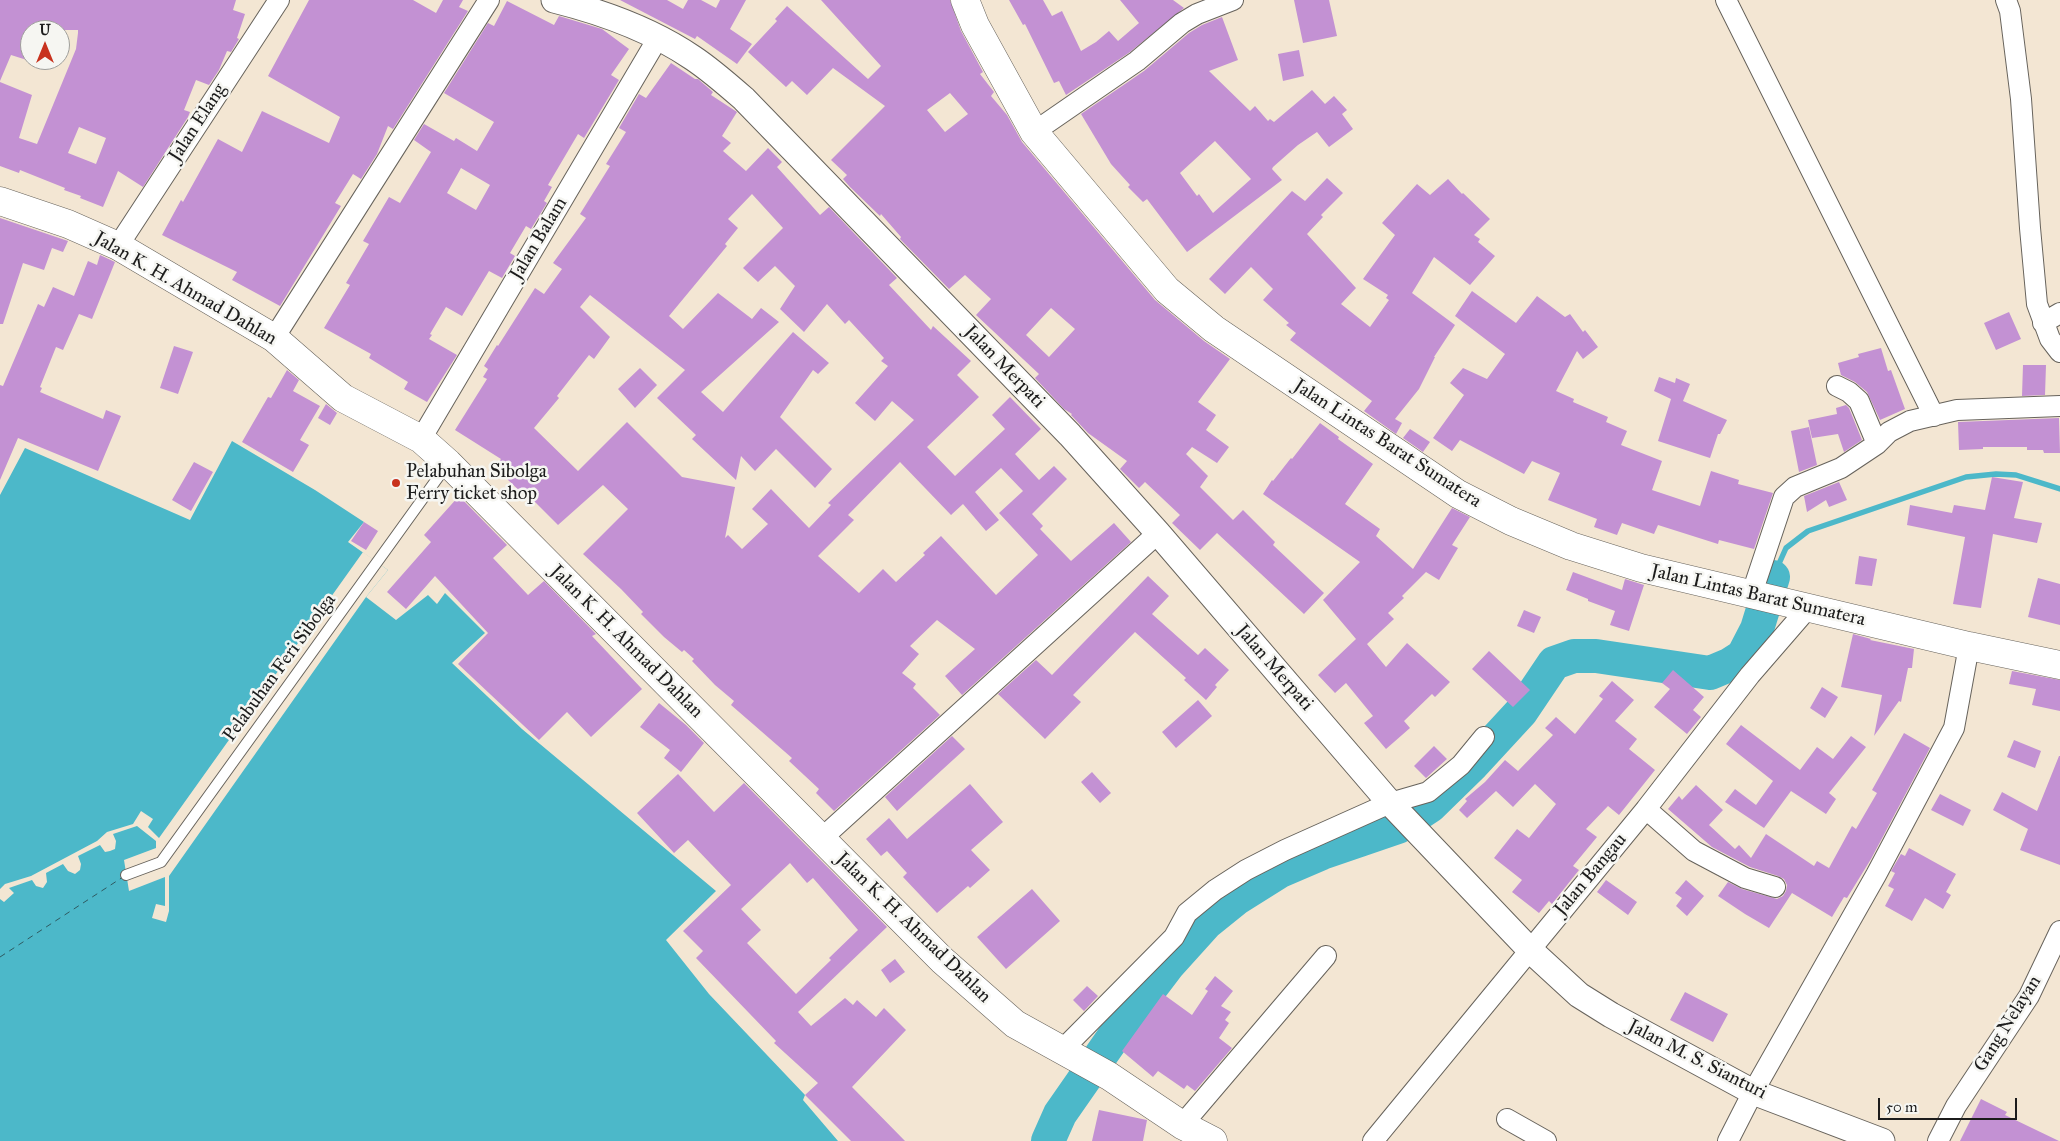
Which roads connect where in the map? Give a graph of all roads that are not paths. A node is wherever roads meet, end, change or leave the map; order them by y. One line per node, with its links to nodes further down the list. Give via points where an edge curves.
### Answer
1 (279, 0): 11 (street, Jalan Elang)
2 (489, 0): 13 (street)
3 (554, 0): 8 (street, Jalan Merpati, via 593,9)
4 (965, 0): 9 (main road, Jalan Lintas Barat Sumatera, via 975,25)
5 (1233, 0): 9 (street, via 1182,23 1137,61)
6 (1726, 0): 17 (street)
7 (2006, 0): 12 (street, via 2021,99 2037,304)
8 (658, 38): 18 (street, Jalan Balam); 21 (street, Jalan Merpati, via 692,57 744,99 1070,435)
9 (1034, 132): 22 (main road, Jalan Lintas Barat Sumatera, via 1167,290 1214,329 1458,494 1571,546 1641,568)
10 (0, 201): 11 (main road, Jalan K. H. Ahmad Dahlan, via 68,224)
11 (118, 246): 13 (main road, Jalan K. H. Ahmad Dahlan)
12 (2052, 318): 14 (street, via 2050,339)
13 (274, 338): 18 (main road, Jalan K. H. Ahmad Dahlan, via 343,398)
14 (2060, 352)
15 (1837, 386): 19 (street, via 1859,401)
16 (2060, 406): 17 (street, via 1957,410)
17 (1934, 416): 19 (street, via 1899,426)
18 (421, 439): 20 (main road, Jalan K. H. Ahmad Dahlan)
19 (1877, 444): 22 (street, via 1842,468 1788,491)
20 (448, 463): 30 (main road, Jalan K. H. Ahmad Dahlan); 31 (lane, Pelabuhan Feri Sibolga, via 161,862)
21 (1158, 533): 27 (street, Jalan Merpati); 30 (street)
22 (1754, 594): 23 (main road, Jalan Lintas Barat Sumatera)
23 (1795, 605): 24 (main road, Jalan Lintas Barat Sumatera); 28 (street, Jalan Bangau, via 1750,675)
24 (1968, 646): 25 (main road, Jalan Lintas Barat Sumatera); 37 (street, via 1954,728 1876,875)
25 (2060, 665)
26 (1484, 737): 27 (street, via 1461,765 1428,792)
27 (1392, 806): 29 (street, Jalan Merpati); 36 (street, via 1285,850 1215,890 1187,913 1174,937)
28 (1646, 809): 32 (street, via 1694,851 1745,878); 34 (street, Jalan Bangau)
29 (1421, 836): 34 (street, Jalan M. S. Sianturi)
30 (821, 839): 36 (main road, Jalan K. H. Ahmad Dahlan, via 942,960 989,1002 1015,1024)
31 (126, 875)
32 (1775, 887)
33 (2060, 932): 45 (street, Gang Nelayan, via 2029,996 1956,1106)
34 (1530, 950): 37 (street, Jalan M. S. Sianturi, via 1579,995); 41 (street, Jalan Bangau)
35 (1326, 956): 39 (street)
36 (1066, 1053): 39 (main road, Jalan K. H. Ahmad Dahlan, via 1110,1076)
37 (1753, 1092): 43 (street); 44 (street, Jalan M. S. Sianturi)
38 (1507, 1119): 42 (street)
39 (1182, 1125): 40 (main road, Jalan K. H. Ahmad Dahlan)
40 (1213, 1141)
41 (1373, 1141)
42 (1546, 1141)
43 (1728, 1141)
44 (1882, 1141)
45 (1938, 1141)

